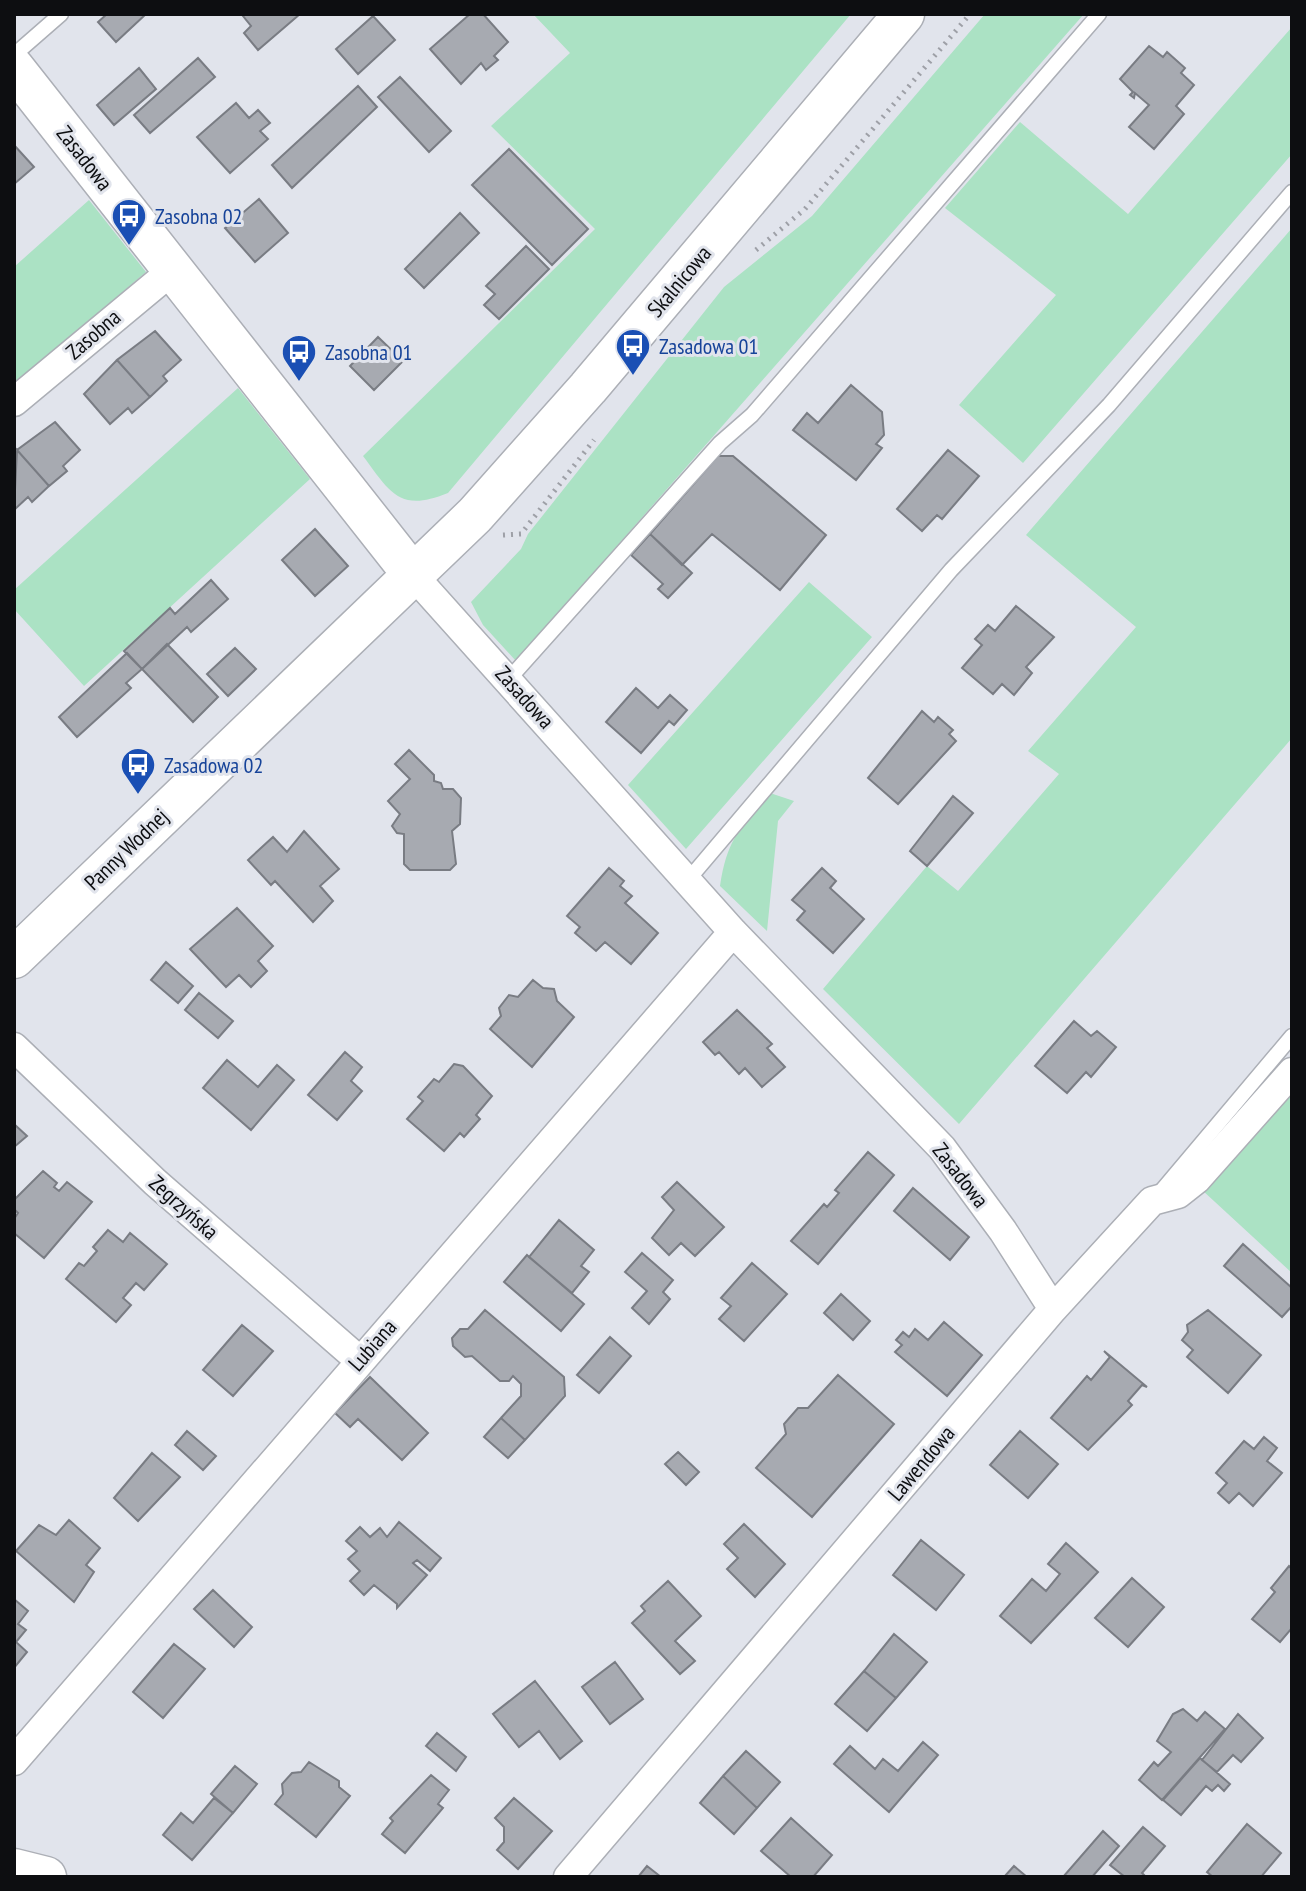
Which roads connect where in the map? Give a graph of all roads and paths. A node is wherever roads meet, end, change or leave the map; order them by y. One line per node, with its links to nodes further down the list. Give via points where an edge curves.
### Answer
1 (61, 14): 5 (lane)
2 (904, 14): 11 (street, Skalnicowa, via 588,388)
3 (970, 14): 8 (path, via 805,209)
4 (1099, 14): 12 (lane, via 752,415 720,443)
5 (14, 55)
6 (14, 68): 9 (street, Zasadowa)
7 (1292, 192): 13 (lane, via 1109,405 951,570)
8 (751, 255)
9 (174, 269): 10 (street, Zasobna); 11 (street, Zasadowa)
10 (14, 402)
11 (414, 576): 12 (street, Zasadowa); 15 (street, Panny Wodnej)
12 (509, 679): 13 (street, Zasadowa)
13 (688, 880): 14 (street, Zasadowa)
14 (733, 932): 20 (street, Zasadowa, via 942,1148); 21 (street, Lubiana)
15 (14, 958)
16 (1292, 1036): 19 (lane)
17 (14, 1047): 21 (street, Zegrzyńska, via 155,1182)
18 (1292, 1072): 19 (street, Lawendowa, via 1197,1179 1178,1194)
19 (1152, 1201): 20 (street, Lawendowa)
20 (1053, 1309): 25 (street, Lawendowa)
21 (359, 1360): 22 (street, Lubiana)
22 (14, 1761)
23 (14, 1869): 24 (street)
24 (46, 1877)
25 (568, 1877)

